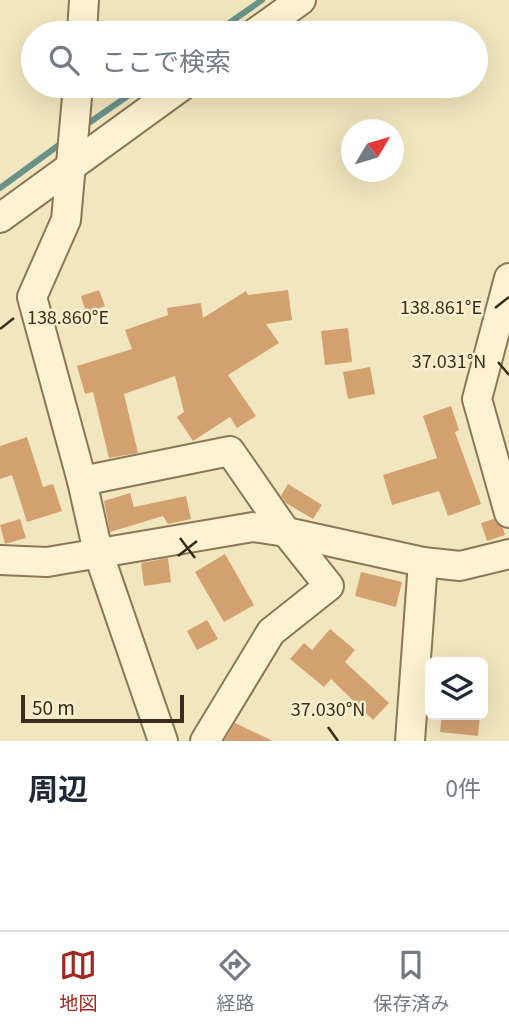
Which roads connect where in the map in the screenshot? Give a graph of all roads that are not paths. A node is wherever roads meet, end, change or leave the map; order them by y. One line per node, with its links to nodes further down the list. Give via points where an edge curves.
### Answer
1 (84, 0): 3 (street)
2 (301, 0): 4 (street)
3 (83, 21)
4 (272, 21)
5 (77, 98): 7 (street)
6 (165, 98): 7 (street)
7 (72, 165): 8 (street); 10 (street, via 66,220 32,297)
8 (0, 218)
9 (509, 278): 11 (street, via 477,399)
10 (82, 481): 12 (street, via 230,451); 13 (street)
11 (509, 513)
12 (286, 531): 13 (street, via 253,527); 16 (street); 18 (street, via 329,586 271,632)
13 (98, 552): 15 (street, via 47,562); 17 (street)
14 (509, 554): 16 (street, via 460,566)
15 (0, 560)
16 (423, 562): 19 (street)
17 (163, 741)
18 (205, 741)
19 (410, 741)

